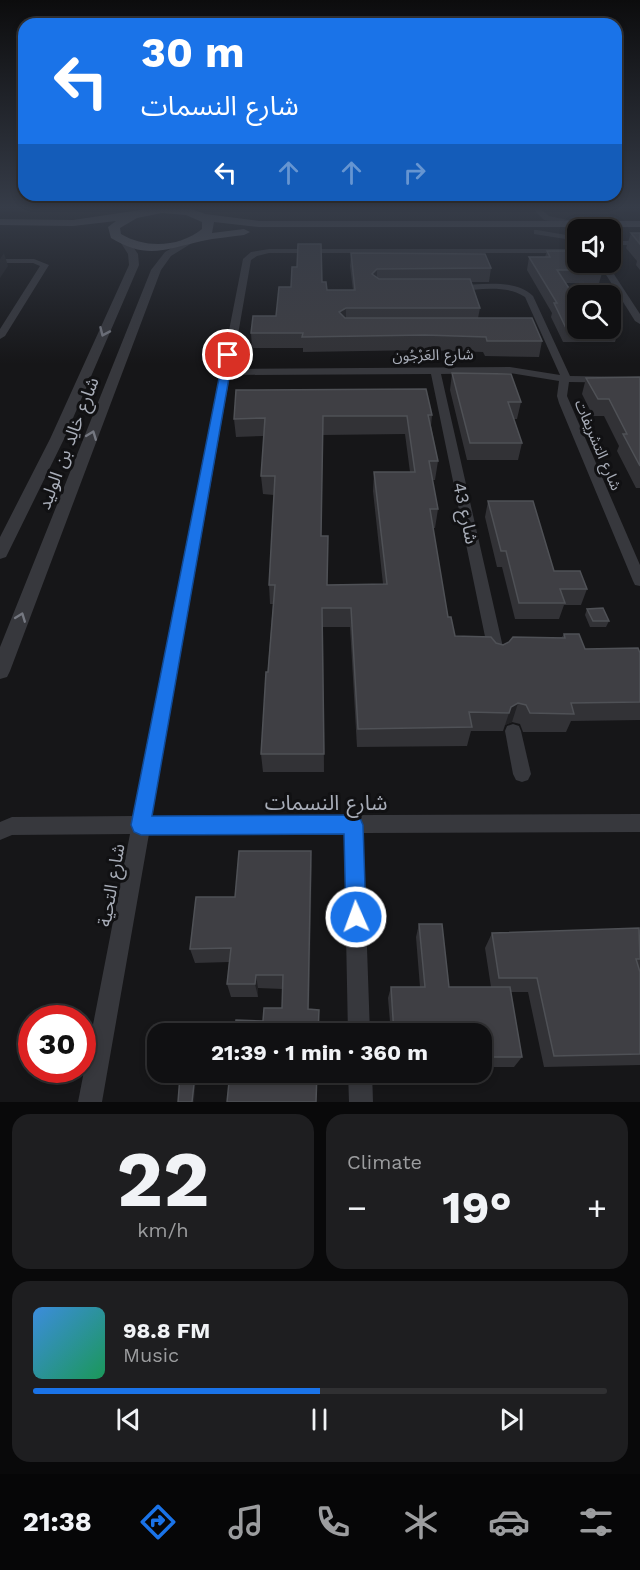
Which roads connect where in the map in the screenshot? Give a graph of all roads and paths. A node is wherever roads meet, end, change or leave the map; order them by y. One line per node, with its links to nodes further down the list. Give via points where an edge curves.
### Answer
1 (134, 260): 13 (street, شارع خالِد بن الوليد, one-way to 13, via 57,439)
2 (163, 260): 16 (street, شارع خالِد بن الوليد, one-way to 2, via 156,270)
3 (249, 260): 10 (street, شارع التحية, via 244,266)
4 (0, 261): 8 (street, via 34,261 45,265)
5 (609, 273): 7 (street)
6 (447, 288): 11 (street, شارع التشريفات, via 509,288 529,296 537,328)
7 (640, 321)
8 (0, 336)
9 (435, 370): 10 (street, شارع العَرْجُون); 11 (street, شارع العَرْجُون, via 518,370); 15 (street, شارع 43)
10 (225, 372): 20 (street, شارع التحية)
11 (566, 379): 12 (street, شارع العَرْجُون); 14 (street, شارع التشريفات, via 564,403)
12 (640, 380)
13 (0, 554)
14 (640, 581)
15 (497, 656)
16 (0, 671)
17 (513, 731): 18 (street)
18 (522, 774)
19 (640, 823): 21 (street, شارع النسمات)
20 (141, 825): 21 (street, شارع النسمات); 22 (street, شارع النسمات); 25 (street, شارع التحية)
21 (354, 825): 23 (street)
22 (4, 826)
23 (359, 1023)
24 (360, 1083): 26 (street)
25 (90, 1102)
26 (361, 1102)

